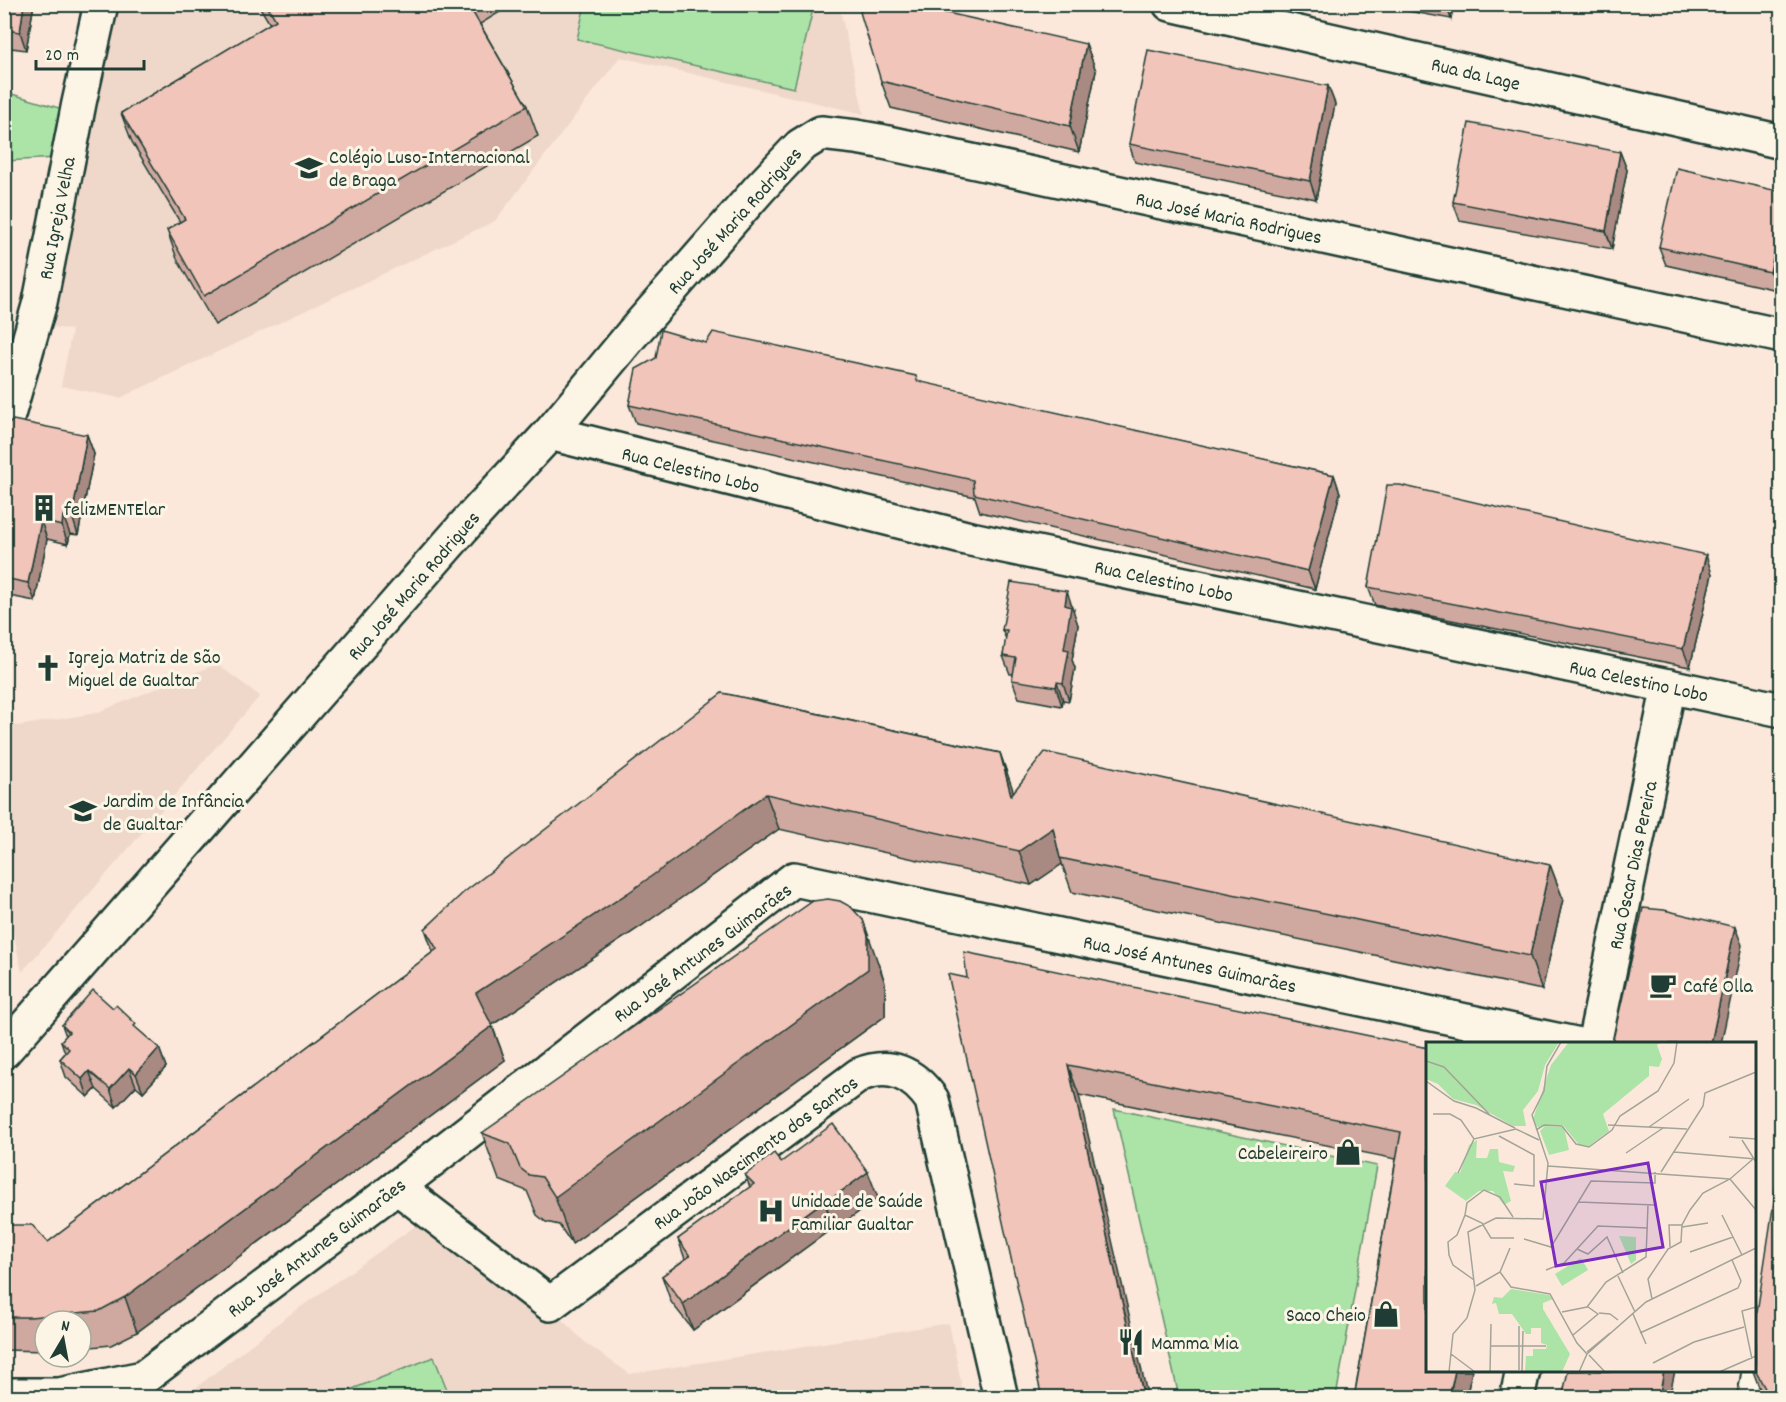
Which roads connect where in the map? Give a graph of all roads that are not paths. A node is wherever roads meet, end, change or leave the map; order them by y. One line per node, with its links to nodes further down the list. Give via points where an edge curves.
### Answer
1 (101, 4): 5 (street, Rua Igreja Velha, via 40,302)
2 (1170, 4): 3 (street, Rua da Lage)
3 (1782, 142)
4 (1782, 336): 6 (street, Rua José Maria Rodrigues, via 891,144 821,133 800,146 760,188)
5 (4, 429)
6 (550, 433): 7 (street, Rua Celestino Lobo, via 966,538); 11 (street, Rua José Maria Rodrigues)
7 (1669, 686): 8 (street, Rua Celestino Lobo); 10 (street, Rua Óscar Dias Pereira)
8 (1782, 710)
9 (1566, 1042): 12 (street, Rua José Antunes Guimarães, via 794,879)
10 (1594, 1042)
11 (4, 1051)
12 (397, 1187): 15 (street, Rua José Antunes Guimarães, via 143,1378 59,1395); 16 (street, Rua João Nascimento dos Santos, via 550,1304 859,1075 877,1069 902,1073 914,1079 932,1100)
13 (1523, 1372): 17 (street)
14 (1751, 1374): 18 (lane)
15 (4, 1395)
16 (1001, 1398)
17 (1517, 1398)
18 (1747, 1398)

